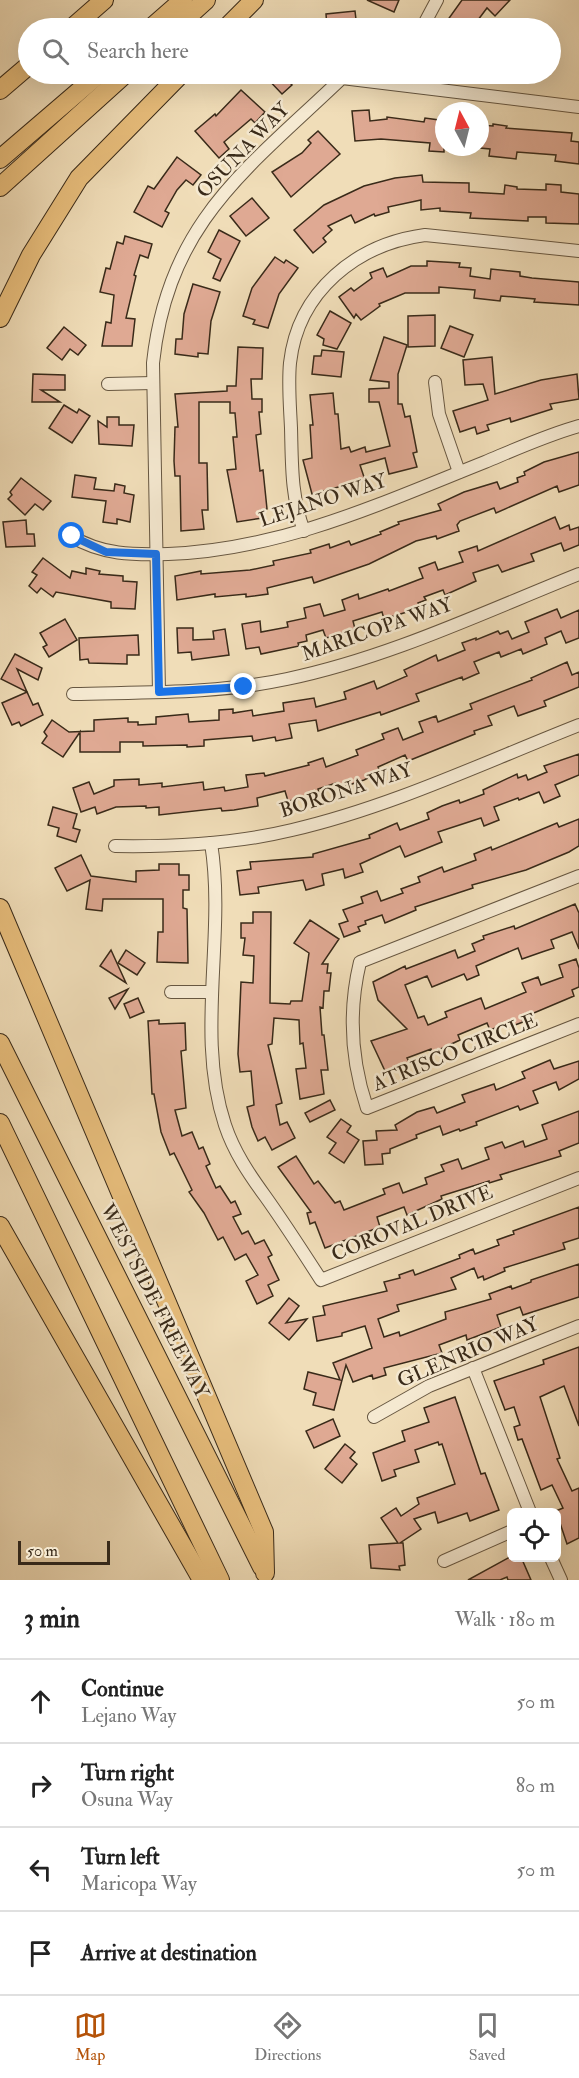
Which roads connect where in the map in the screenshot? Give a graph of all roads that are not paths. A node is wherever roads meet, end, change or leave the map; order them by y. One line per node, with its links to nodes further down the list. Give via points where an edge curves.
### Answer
1 (104, 0): 6 (highway)
2 (183, 0): 7 (highway)
3 (206, 0): 8 (highway)
4 (254, 0): 9 (highway)
5 (437, 0): 10 (street)
6 (83, 18)
7 (162, 18)
8 (186, 18)
9 (236, 18)
10 (427, 18)
11 (18, 75): 17 (highway)
12 (87, 84): 19 (highway)
13 (114, 84): 20 (highway)
14 (171, 84): 22 (highway, via 79,177 31,255)
15 (336, 84): 24 (street, OSUNA WAY, via 214,204 192,236 168,288 156,334)
16 (437, 84): 18 (street, OSUNA WAY)
17 (0, 90)
18 (579, 107)
19 (0, 159)
20 (0, 187)
21 (579, 251): 28 (street, via 425,235 376,247 328,281 305,314 290,362 292,487)
22 (0, 318)
23 (435, 382): 27 (street, via 439,414)
24 (153, 383): 25 (street); 30 (street, OSUNA WAY)
25 (108, 384)
26 (579, 426): 27 (street, LEJANO WAY)
27 (459, 472): 28 (street, LEJANO WAY)
28 (304, 531): 30 (street, LEJANO WAY, via 226,548)
29 (72, 536): 30 (street, LEJANO WAY, via 106,552)
30 (156, 554): 32 (street, OSUNA WAY)
31 (579, 574): 32 (street, MARICOPA WAY, via 328,670 244,687)
32 (159, 692): 33 (street, MARICOPA WAY)
33 (73, 694)
34 (579, 725): 35 (street, BORONA WAY, via 370,807 291,830)
35 (211, 843): 36 (street, BORONA WAY); 41 (street, COROVAL DRIVE, via 216,882)
36 (115, 846)
37 (579, 876): 42 (street, ATRISCO CIRCLE, via 360,962 352,1003 355,1064 367,1108)
38 (0, 908): 44 (highway)
39 (0, 940): 44 (highway)
40 (171, 992): 41 (street)
41 (210, 992): 46 (street, COROVAL DRIVE, via 215,1084 225,1127 250,1176 321,1280)
42 (579, 1024)
43 (0, 1042): 55 (highway, WESTSIDE FREEWAY)
44 (55, 1042): 55 (highway, via 264,1532)
45 (0, 1123): 57 (highway)
46 (579, 1178)
47 (0, 1226): 56 (highway)
48 (579, 1326): 49 (street, GLENRIO WAY)
49 (473, 1368): 50 (street, GLENRIO WAY, via 429,1386); 51 (street)
50 (374, 1417)
51 (528, 1508)
52 (507, 1532): 53 (street)
53 (444, 1561)
54 (552, 1562): 58 (street)
55 (267, 1576)
56 (202, 1580)
57 (219, 1580)
58 (561, 1580)

